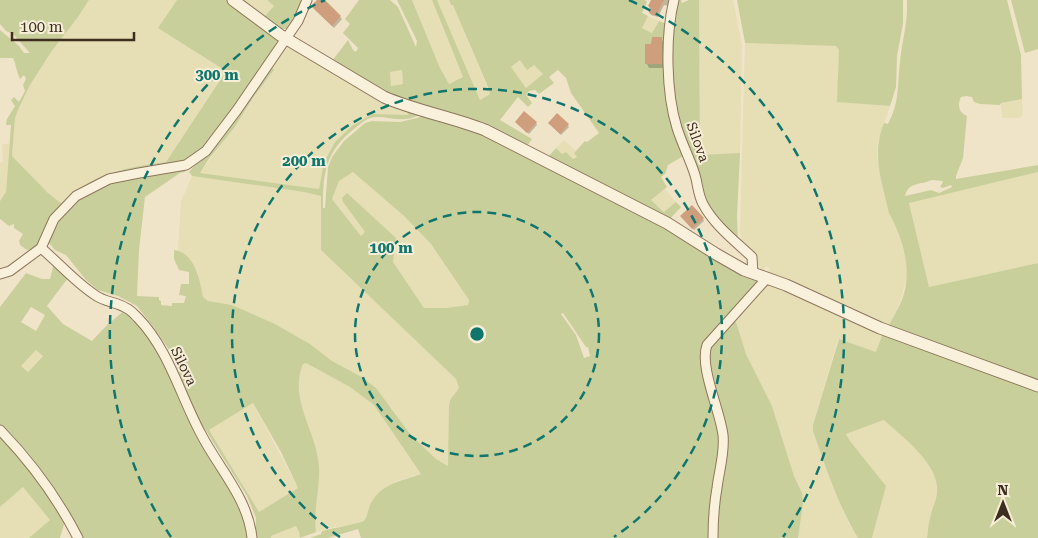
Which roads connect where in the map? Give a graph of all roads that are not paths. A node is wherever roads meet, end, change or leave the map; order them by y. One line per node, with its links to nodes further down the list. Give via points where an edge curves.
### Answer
1 (233, 0): 4 (street)
2 (307, 0): 4 (street, via 298,21)
3 (674, 0): 6 (street, Silova, via 668,38 671,100 677,128 704,206 752,257)
4 (285, 38): 5 (street, via 206,151 186,166 109,179 76,196 54,219); 6 (street, via 399,103 485,130 652,215)
5 (41, 248): 7 (street, via 10,271); 12 (street, Silova, via 97,297 128,308 140,320 169,364 191,416 244,505)
6 (753, 273): 8 (street)
7 (0, 274)
8 (767, 278): 9 (street, via 880,328); 13 (street, via 704,352 723,436)
9 (1038, 386)
10 (0, 430): 11 (street, via 32,468)
11 (78, 538)
12 (252, 538)
13 (713, 538)

